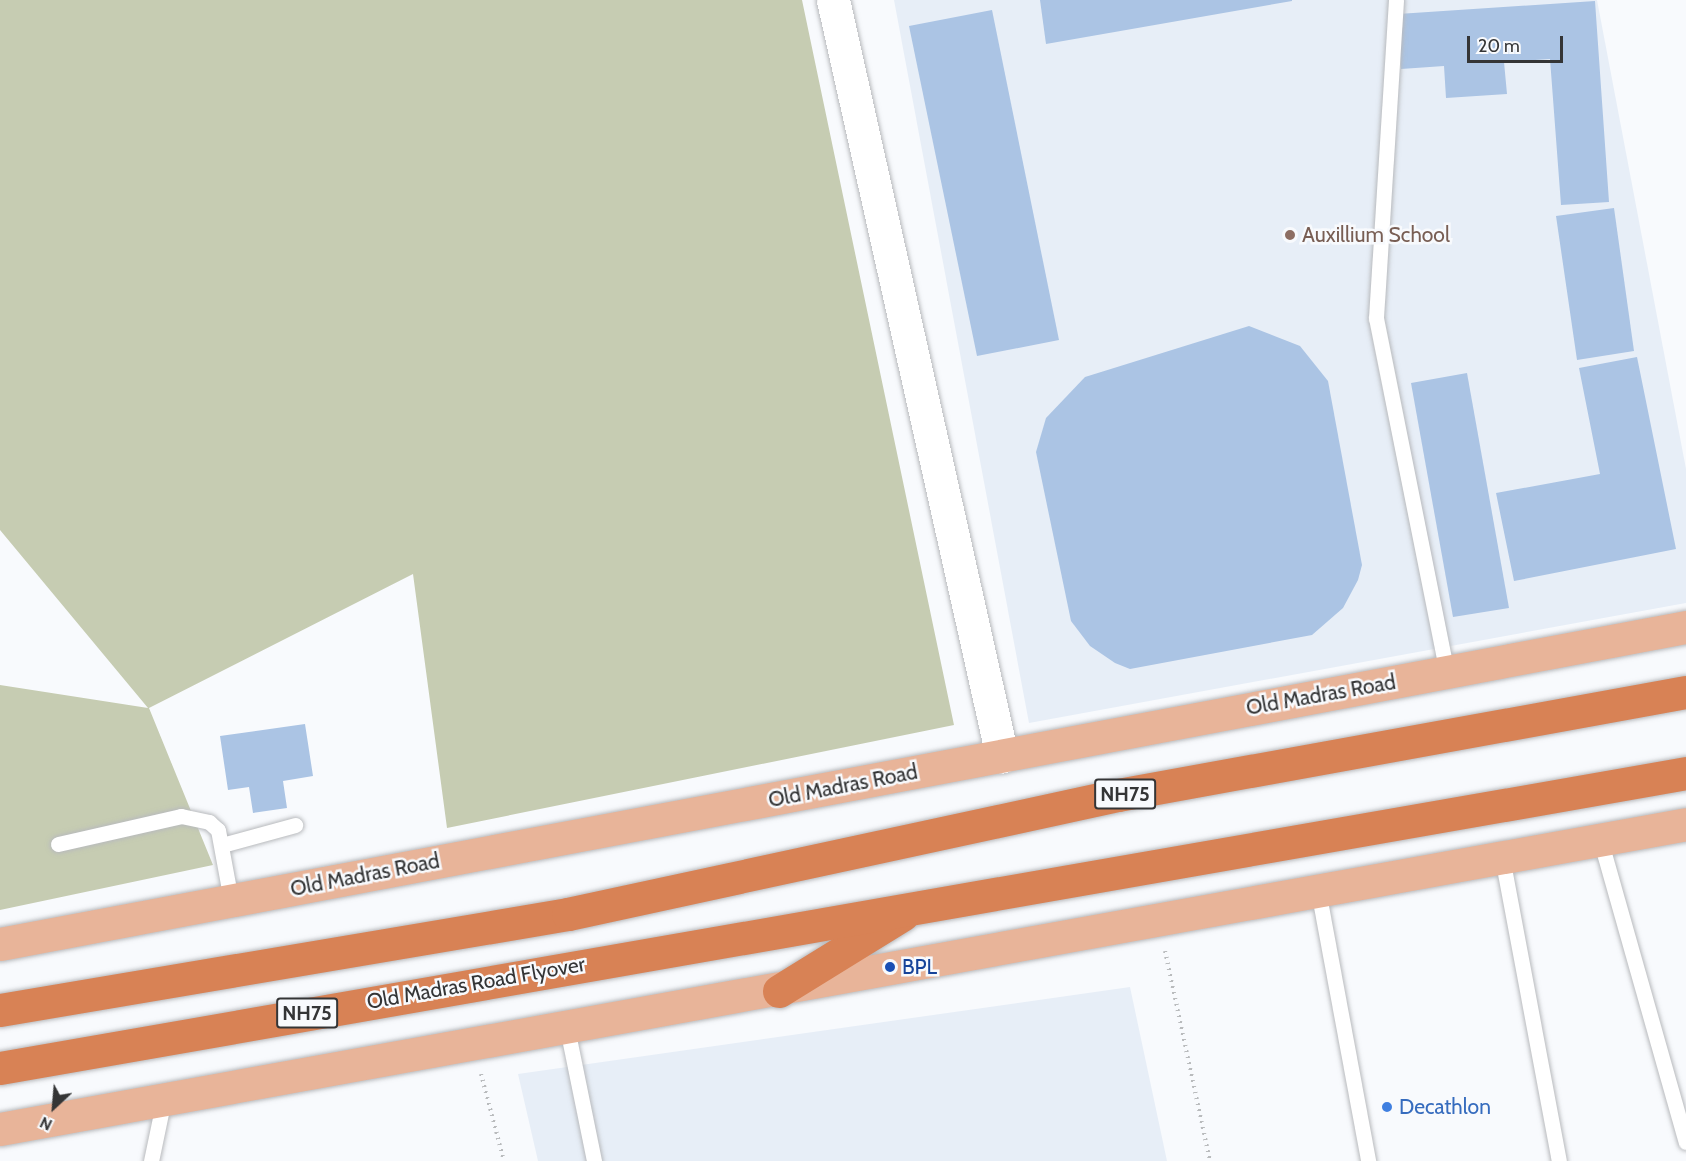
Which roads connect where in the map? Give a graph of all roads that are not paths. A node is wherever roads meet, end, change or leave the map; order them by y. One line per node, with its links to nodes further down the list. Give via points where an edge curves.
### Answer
1 (833, 0): 6 (street)
2 (1396, 0): 4 (lane, via 1376,318)
3 (1686, 627): 4 (main road, Old Madras Road)
4 (1447, 673): 6 (main road, Old Madras Road)
5 (1686, 692): 19 (highway, NH75, via 1118,795 568,914)
6 (1002, 756): 15 (main road, Old Madras Road)
7 (1686, 773): 16 (highway, NH75)
8 (1686, 824): 10 (main road)
9 (295, 825): 12 (lane)
10 (1600, 839): 13 (main road); 24 (lane)
11 (58, 844): 12 (lane, via 181,816 209,822 218,830)
12 (222, 845): 15 (lane)
13 (1502, 857): 14 (main road); 28 (lane)
14 (1318, 890): 18 (main road); 27 (lane)
15 (231, 900): 17 (main road, Old Madras Road)
16 (917, 906): 18 (highway); 21 (highway, Old Madras Road Flyover / NH75)
17 (0, 944)
18 (779, 991): 20 (main road)
19 (0, 1011)
20 (567, 1028): 22 (main road); 26 (lane)
21 (0, 1068)
22 (164, 1099): 23 (main road); 25 (lane)
23 (0, 1129)
24 (1686, 1142)
25 (151, 1161)
26 (594, 1161)
27 (1368, 1161)
28 (1559, 1161)

